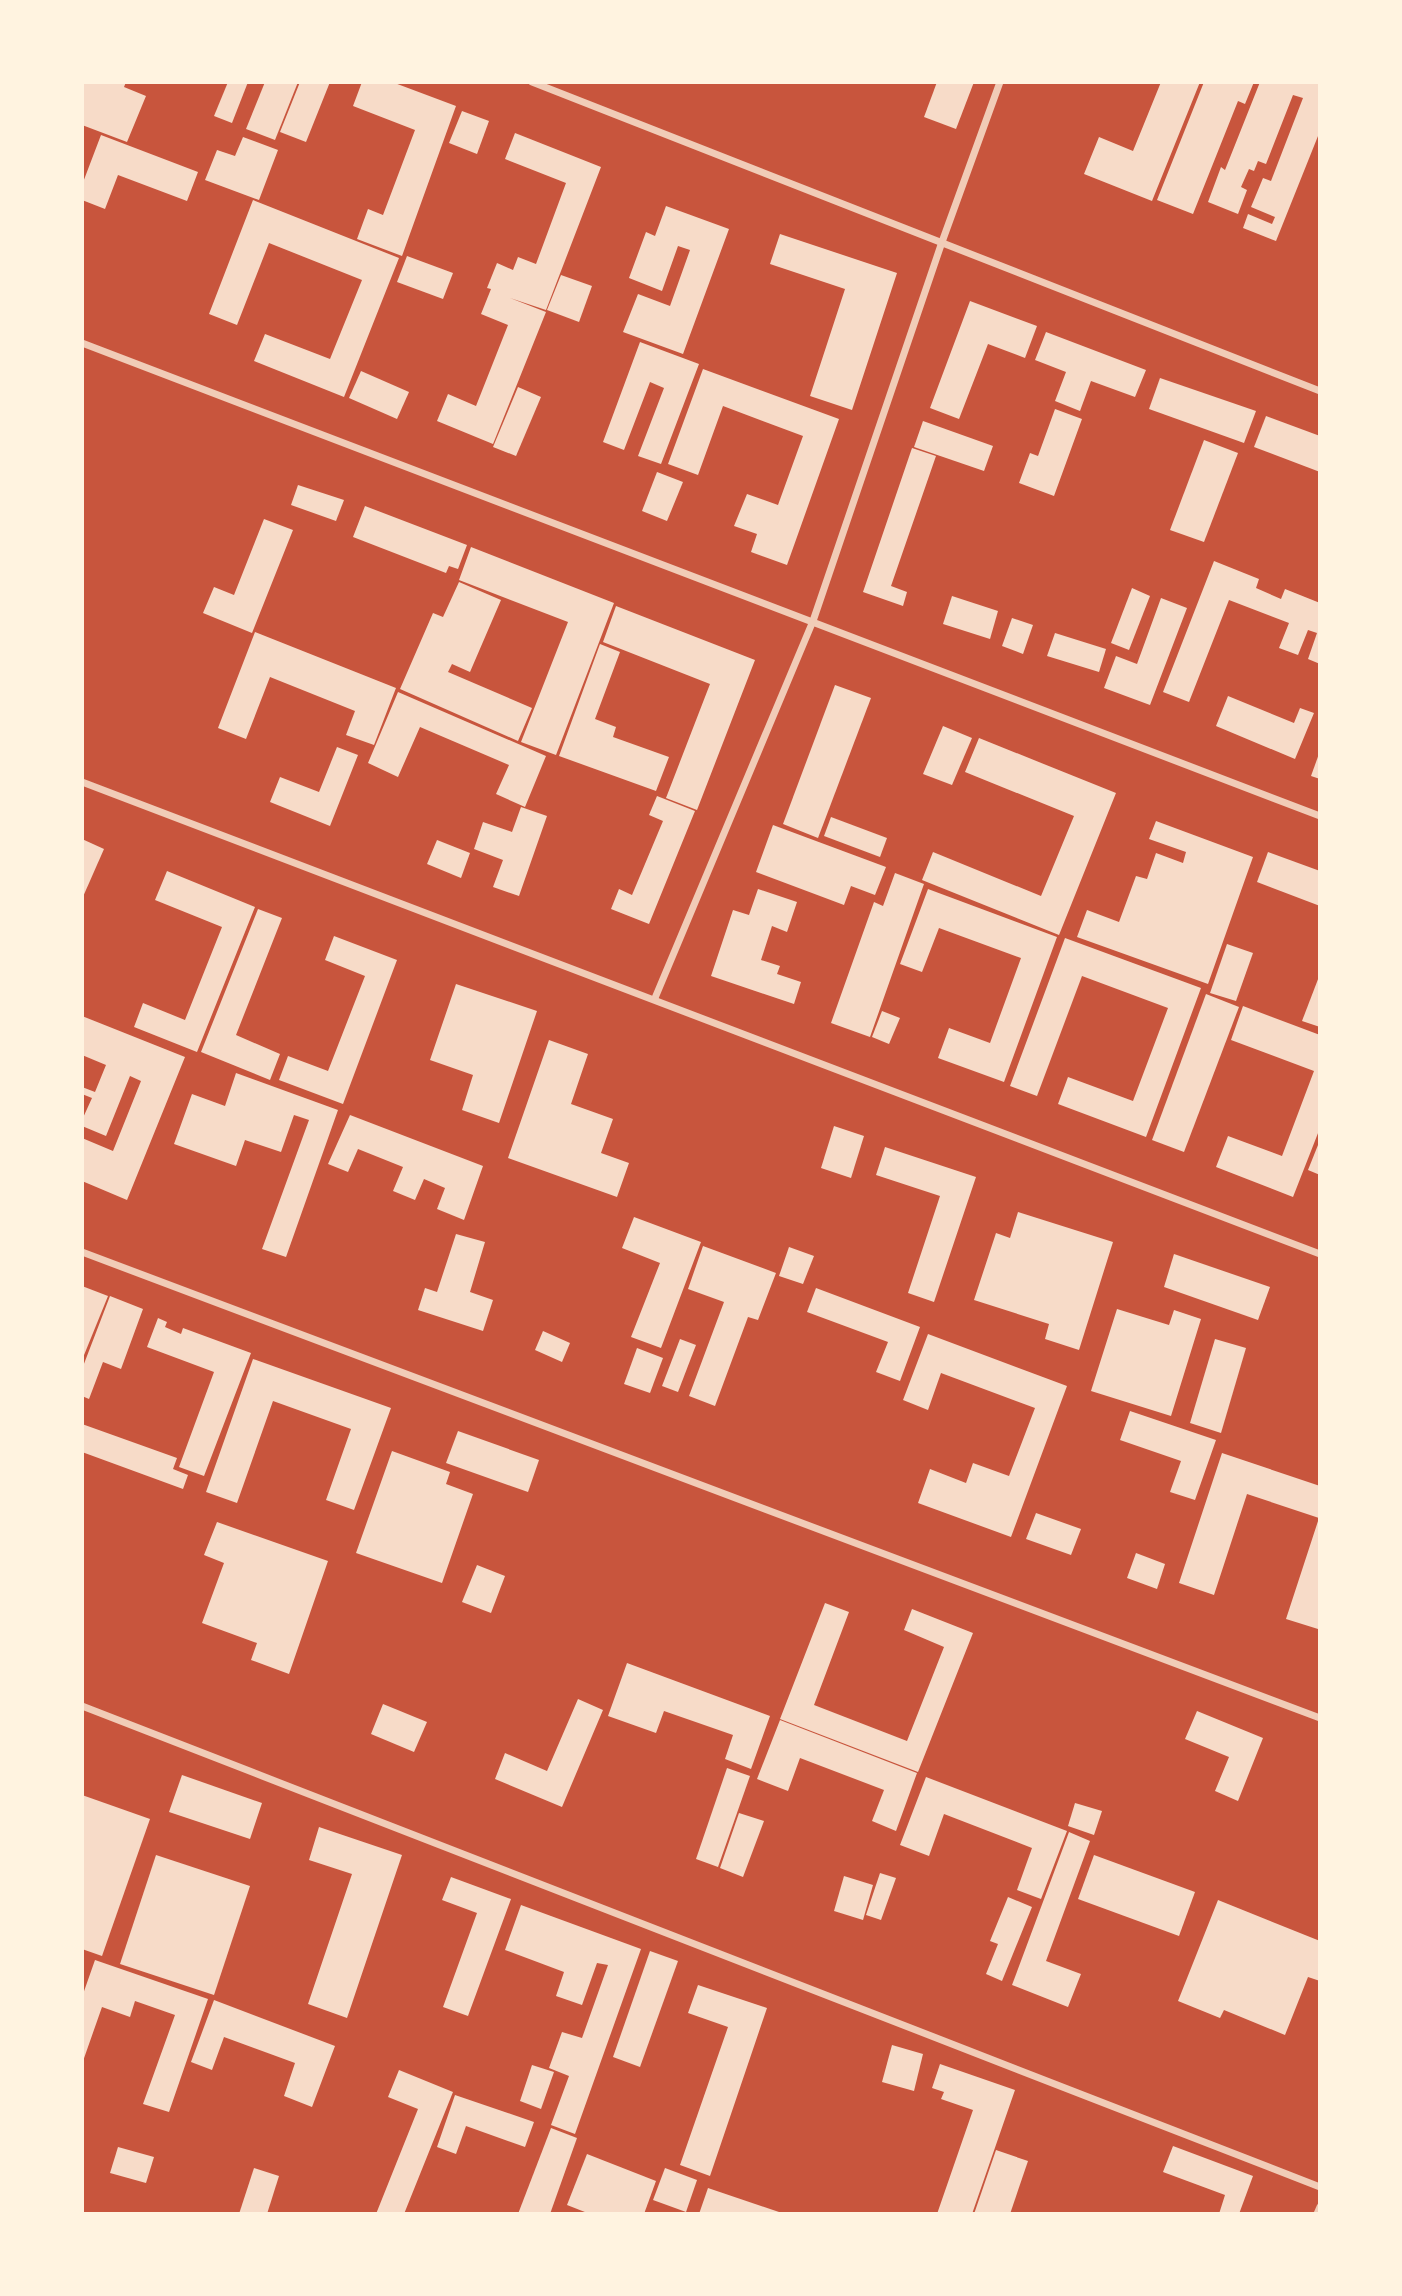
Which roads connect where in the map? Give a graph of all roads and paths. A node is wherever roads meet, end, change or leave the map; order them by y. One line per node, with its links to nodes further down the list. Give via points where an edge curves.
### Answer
1 (532, 82): 3 (street)
2 (1000, 82): 3 (street)
3 (942, 242): 5 (street); 6 (street)
4 (82, 343): 6 (street)
5 (1320, 391)
6 (813, 621): 8 (street); 9 (street)
7 (82, 782): 9 (street)
8 (1320, 816)
9 (655, 999): 11 (street)
10 (82, 1252): 13 (street)
11 (1320, 1254)
12 (82, 1706): 14 (street)
13 (1320, 1718)
14 (1320, 2187)
15 (1320, 2207): 16 (street)
16 (1317, 2214)

